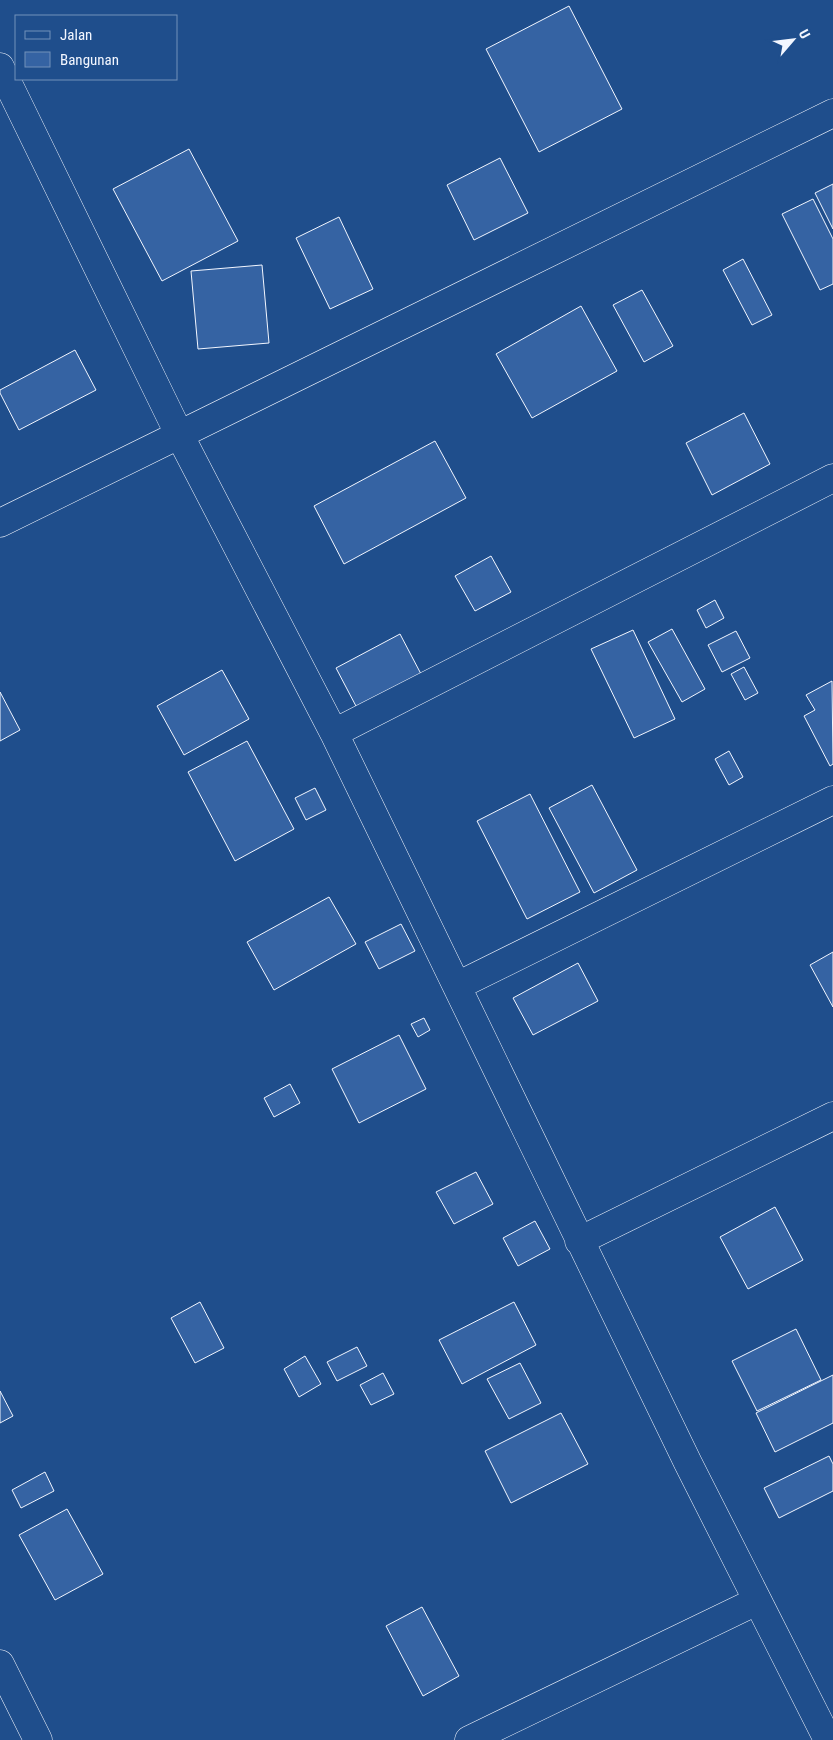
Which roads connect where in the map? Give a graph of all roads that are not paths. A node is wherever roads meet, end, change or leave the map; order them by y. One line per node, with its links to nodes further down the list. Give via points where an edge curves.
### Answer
1 (0, 67): 3 (street)
2 (833, 113): 3 (street)
3 (179, 434): 5 (street); 6 (street)
4 (833, 478): 6 (street)
5 (0, 523)
6 (334, 733): 8 (street)
7 (833, 800): 8 (street)
8 (457, 986): 10 (street)
9 (833, 1116): 10 (street)
10 (579, 1242): 11 (street)
11 (757, 1601): 14 (street); 15 (street)
12 (0, 1664): 13 (street)
13 (38, 1740)
14 (469, 1740)
15 (828, 1740)

